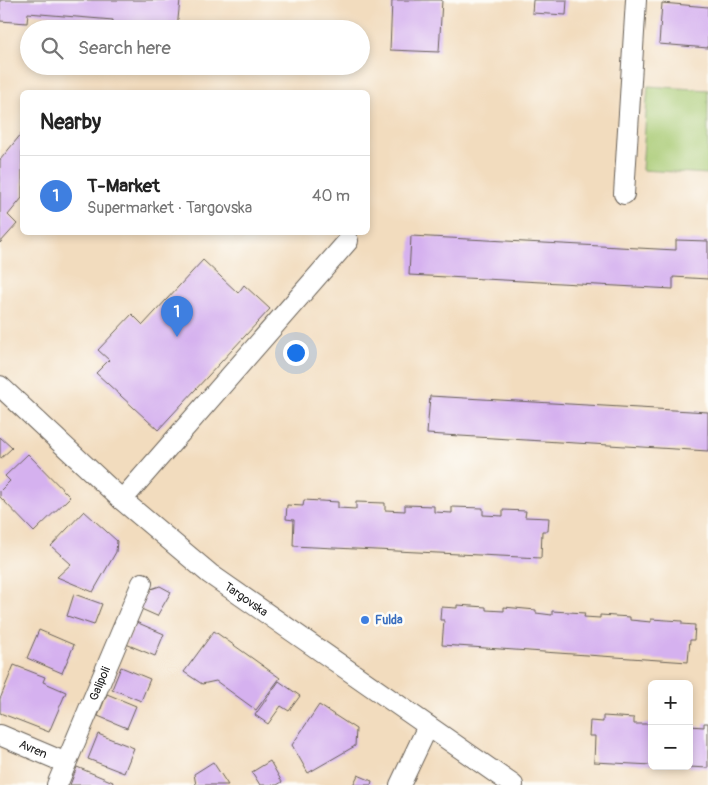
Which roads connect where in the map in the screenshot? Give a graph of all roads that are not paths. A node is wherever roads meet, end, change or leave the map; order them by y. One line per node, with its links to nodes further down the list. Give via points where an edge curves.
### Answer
1 (636, 0): 2 (street)
2 (624, 194)
3 (348, 241): 5 (street)
4 (0, 386): 5 (street, Targovska)
5 (122, 500): 7 (street, Targovska, via 210,574)
6 (142, 583): 9 (street, Galipoli)
7 (428, 726): 11 (street); 12 (street, Targovska)
8 (0, 735): 9 (street, Avren)
9 (66, 763): 10 (street, Galipoli)
10 (56, 785)
11 (400, 785)
12 (513, 785)

